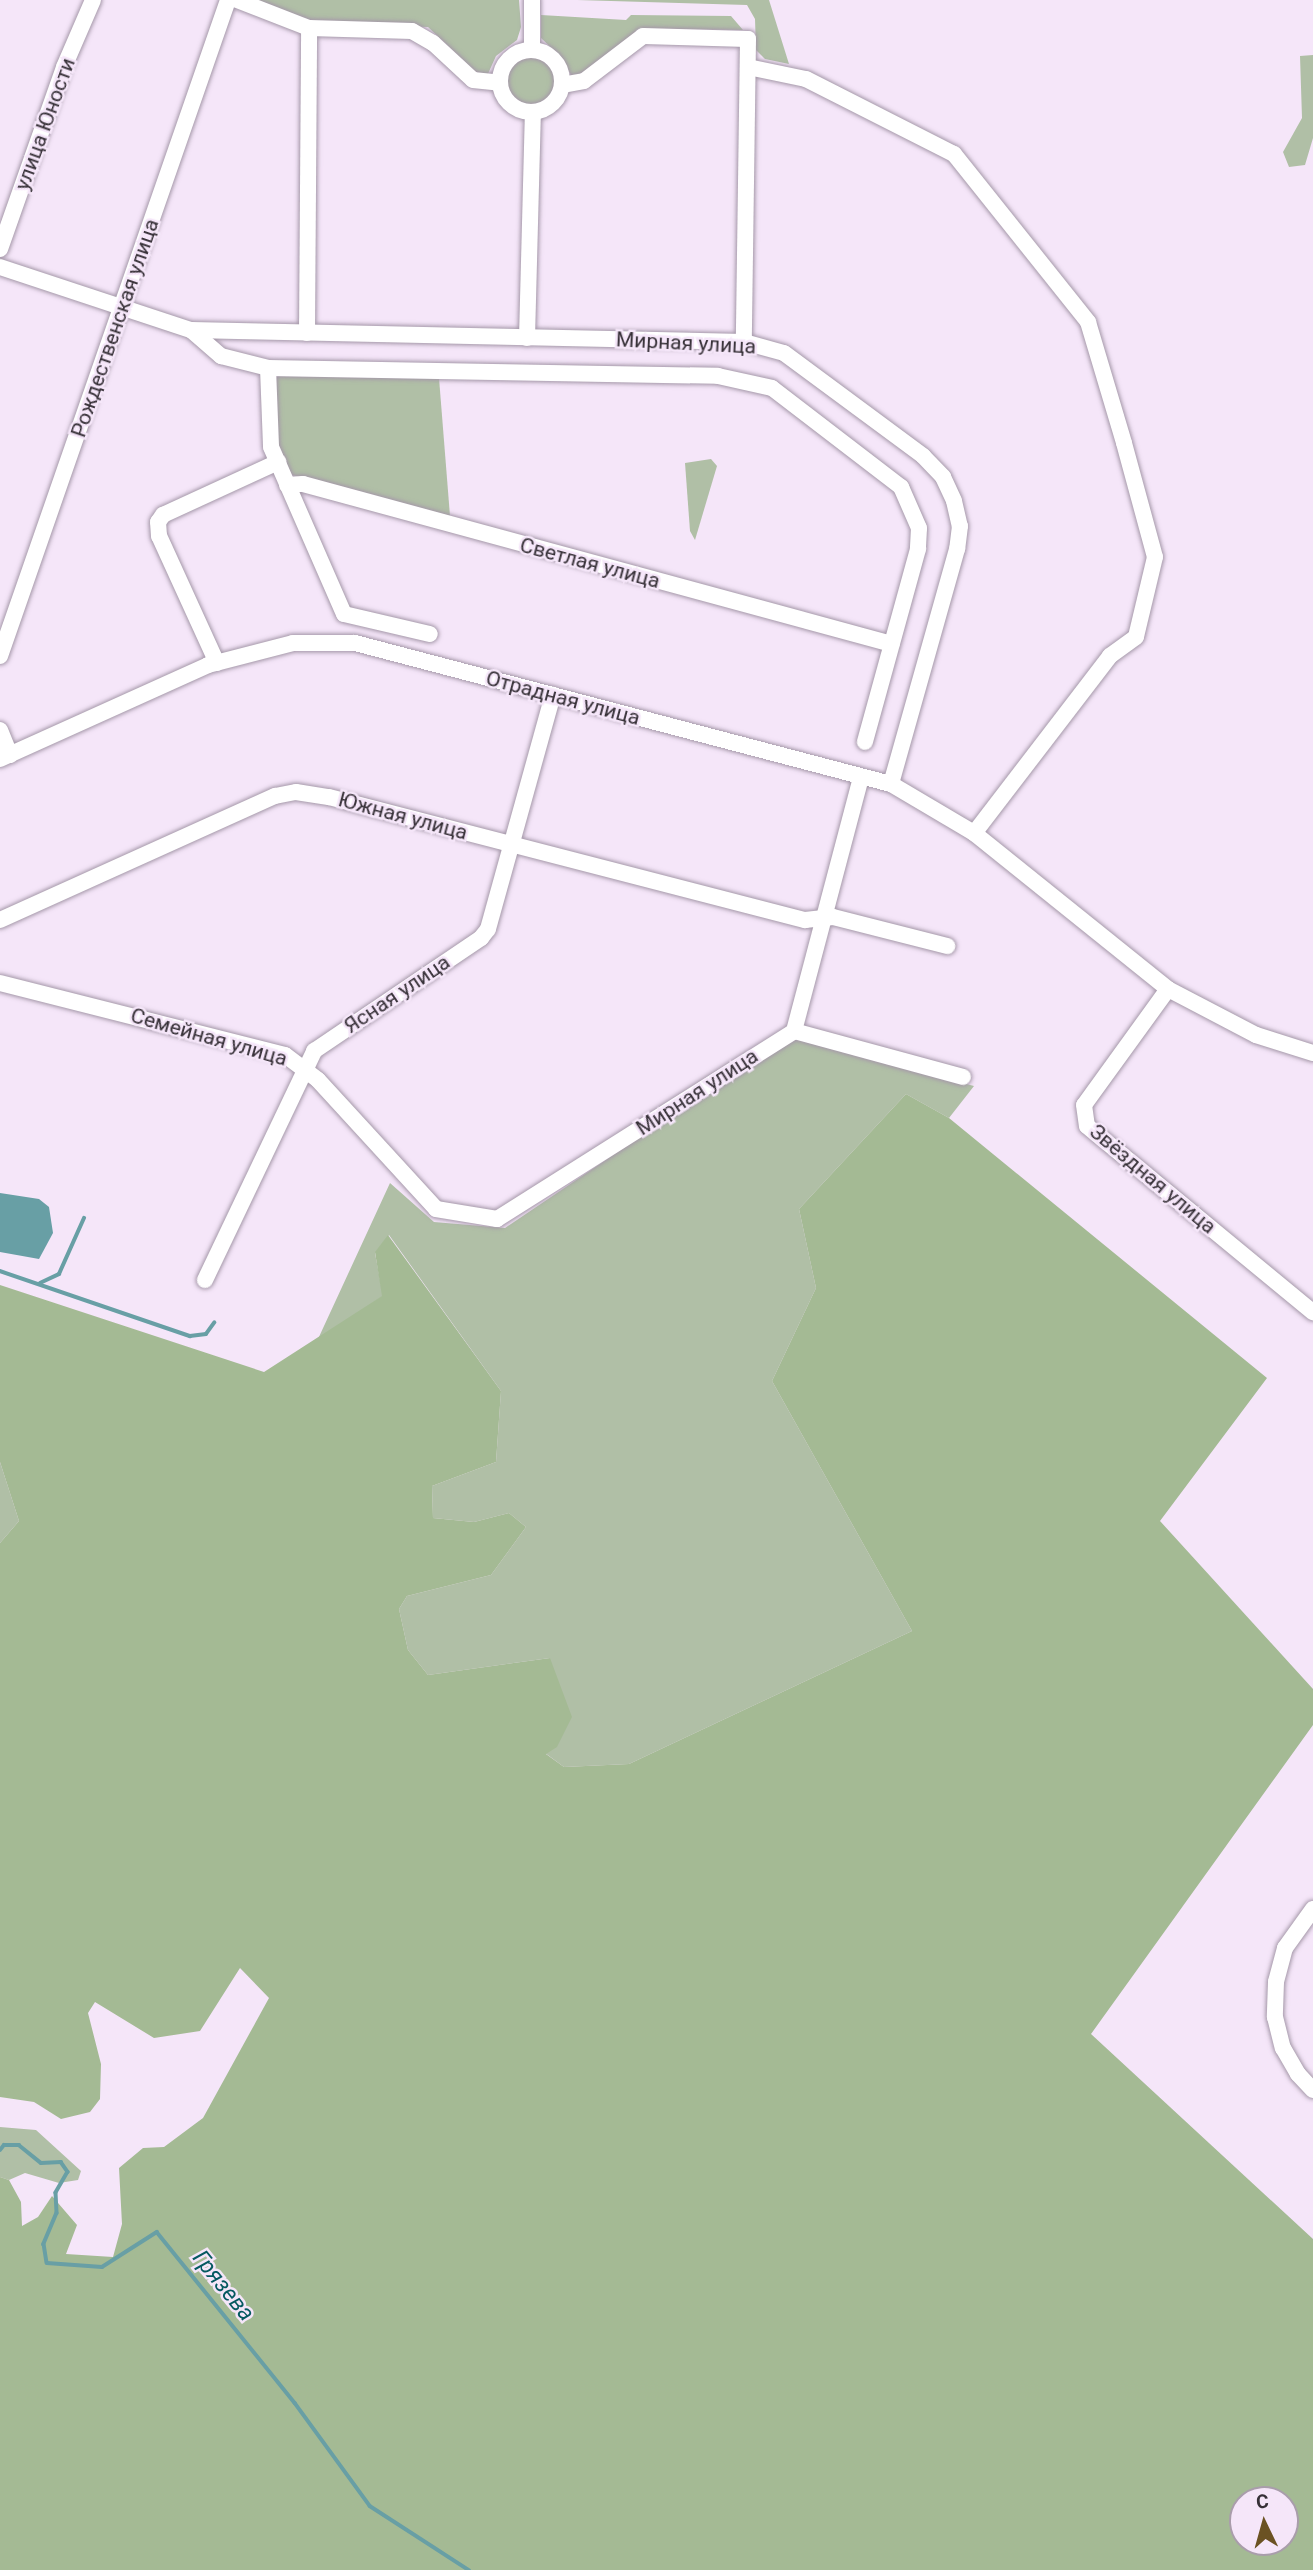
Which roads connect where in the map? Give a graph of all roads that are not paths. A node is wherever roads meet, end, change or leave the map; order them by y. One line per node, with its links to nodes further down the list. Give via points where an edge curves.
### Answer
1 (93, 0): 11 (street, улица Юности, via 64,67)
2 (228, 0): 13 (street, Рождественская улица)
3 (237, 0): 5 (street)
4 (533, 0): 6 (street)
5 (309, 28): 8 (street, via 412,31 433,43 472,80 483,85); 15 (street)
6 (532, 50): 8 (street, via 511,58); 9 (street, via 554,61)
7 (748, 67): 9 (street, via 748,39 643,36 584,81); 17 (street); 31 (street, via 806,79 954,154 1088,322 1120,429 1155,558 1136,637 1110,656)
8 (500, 83): 10 (street, via 509,103)
9 (562, 85): 10 (street, via 552,104)
10 (533, 112): 16 (street)
11 (0, 249)
12 (0, 267): 13 (street, Мирная улица)
13 (124, 308): 14 (street, Мирная улица); 23 (street, Рождественская улица)
14 (191, 330): 15 (street, Мирная улица); 18 (street, Мирная улица, via 220,356)
15 (307, 333): 16 (street, Мирная улица)
16 (527, 338): 17 (street, Мирная улица)
17 (744, 342): 30 (street, Мирная улица, via 784,353 923,456 943,477 954,501 960,526 957,550)
18 (268, 368): 19 (street, via 271,447); 22 (street, Мирная улица, via 718,376 772,388 901,487 913,508 919,528 918,550)
19 (278, 462): 20 (street); 24 (street, via 163,515 158,522 159,536)
20 (287, 485): 21 (street, via 344,614); 22 (street, Светлая улица, via 303,484)
21 (429, 634)
22 (892, 644): 27 (street, Мирная улица)
23 (0, 656)
24 (217, 663): 25 (street, Отрадная улица, via 293,643 355,643); 28 (street, Отрадная улица)
25 (553, 695): 29 (street, Отрадная улица); 32 (street, Ясная улица)
26 (0, 730): 28 (street)
27 (865, 742)
28 (5, 757)
29 (861, 776): 30 (street, Отрадная улица); 34 (street)
30 (891, 784): 31 (street, Отрадная улица)
31 (974, 833): 37 (street, Отрадная улица)
32 (511, 844): 33 (street, Южная улица, via 296,792 275,796); 34 (street, Южная улица, via 805,920); 40 (street, Ясная улица, via 488,929 481,938 322,1044)
33 (0, 920)
34 (822, 920): 35 (street, Южная улица, via 833,917); 38 (street)
35 (947, 946)
36 (0, 983): 40 (street, Семейная улица, via 244,1044)
37 (1168, 989): 39 (street, Отрадная улица, via 1256,1035); 44 (street, Звёздная улица, via 1084,1105 1087,1126)
38 (794, 1031): 41 (street); 42 (street, Мирная улица, via 508,1217 488,1219 436,1209)
39 (1313, 1053)
40 (304, 1066): 42 (street, Семейная улица); 43 (street, Ясная улица)
41 (963, 1077)
42 (383, 1151)
43 (205, 1280)
44 (1313, 1312)
45 (1313, 1909): 46 (street, via 1285,1948 1276,1982 1275,2017 1283,2048)
46 (1313, 2090)

